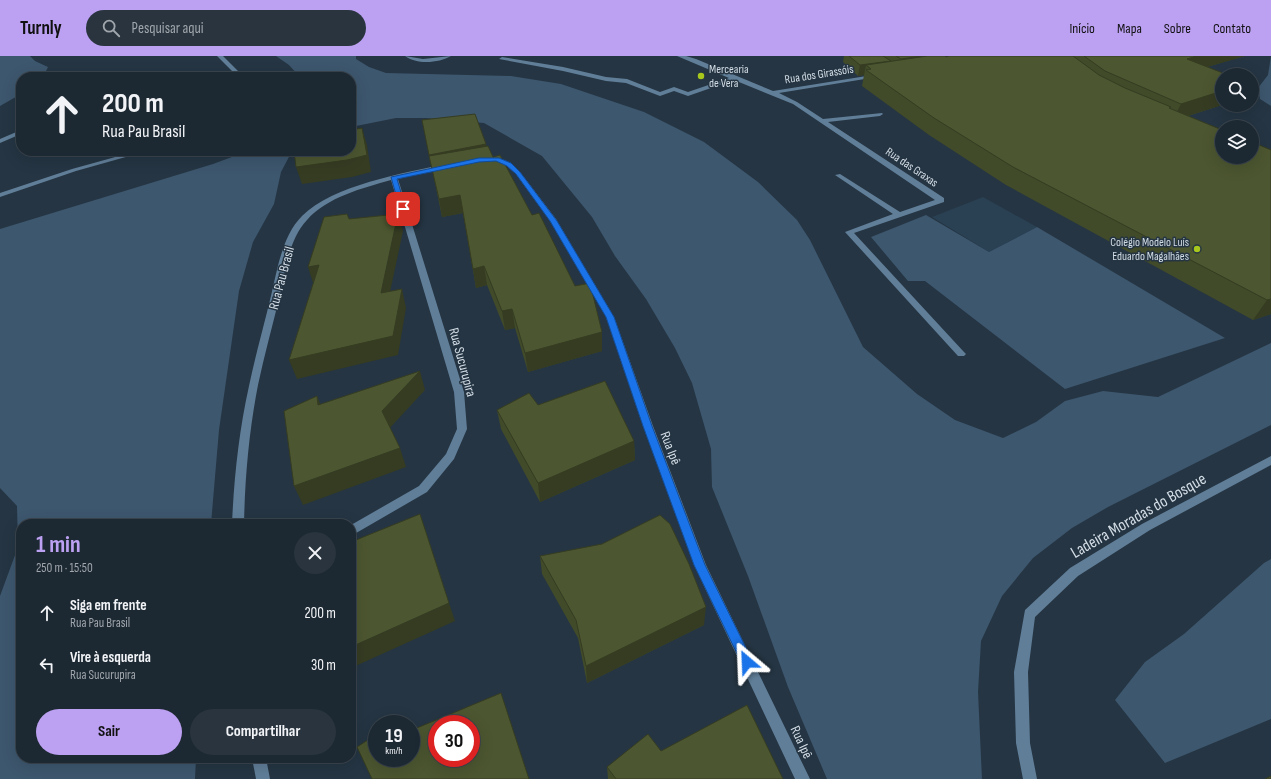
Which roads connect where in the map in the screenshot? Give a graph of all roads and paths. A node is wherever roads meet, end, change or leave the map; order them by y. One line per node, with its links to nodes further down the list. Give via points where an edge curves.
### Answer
1 (220, 56): 6 (street)
2 (408, 56): 3 (street, via 430,61)
3 (448, 56)
4 (680, 56): 8 (street, Rua das Graxas, via 712,66)
5 (502, 59): 8 (street, via 627,81 658,94 674,89 688,94)
6 (236, 72)
7 (880, 75): 9 (street, Rua dos Girassóis)
8 (734, 78): 9 (street, Rua das Graxas)
9 (775, 92): 11 (street, Rua das Graxas)
10 (880, 114): 11 (street)
11 (823, 121): 20 (street, Rua das Graxas, via 941,200)
12 (16, 134): 13 (street)
13 (0, 141)
14 (126, 156): 19 (street)
15 (479, 160): 27 (street, Rua Ipê, via 497,159 518,173 553,221 610,317 700,565)
16 (452, 165): 18 (street, Rua Pau Brasil)
17 (838, 175): 20 (street)
18 (394, 178): 23 (street, Rua Pau Brasil, via 324,204 305,217 294,232 280,276 251,397 240,478); 24 (street, Rua Sucurupira, via 459,392 462,428 450,456 423,489)
19 (0, 195)
20 (898, 214): 21 (street, Rua das Graxas, via 849,232)
21 (962, 354)
22 (1271, 460): 28 (street, Ladeira Moradas do Bosque, via 1146,526 1074,572 1029,614 1020,672 1023,743)
23 (238, 519)
24 (356, 528)
25 (260, 763): 26 (street)
26 (263, 779)
27 (803, 779)
28 (1030, 779)

